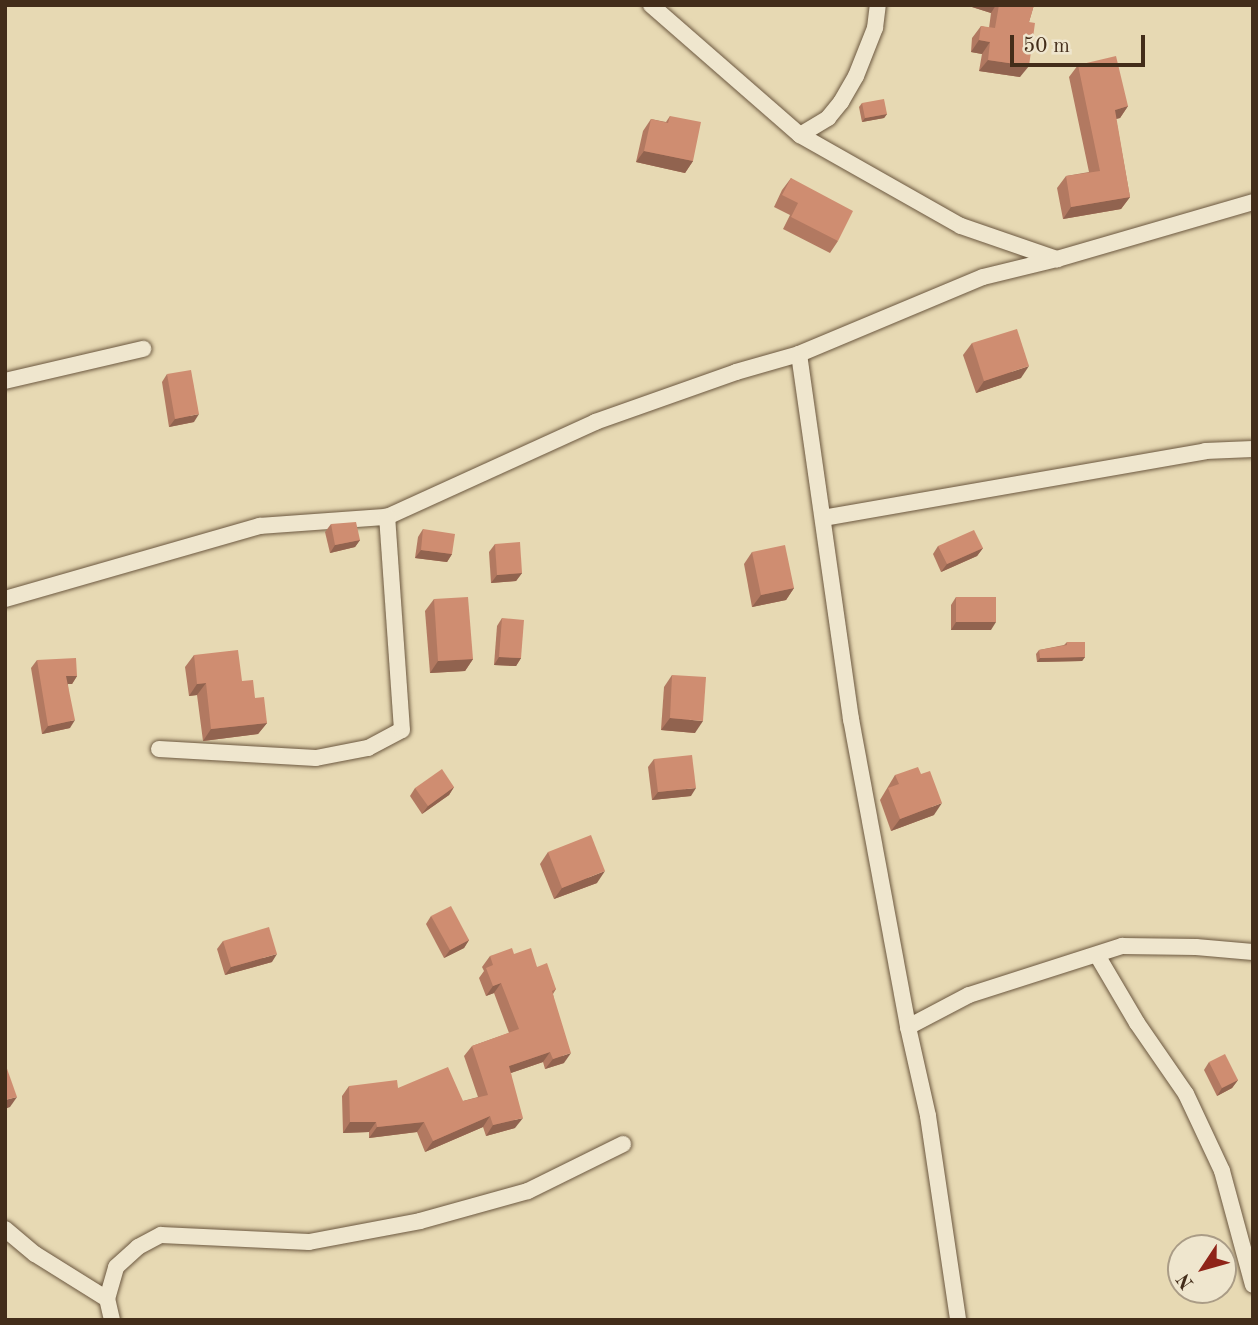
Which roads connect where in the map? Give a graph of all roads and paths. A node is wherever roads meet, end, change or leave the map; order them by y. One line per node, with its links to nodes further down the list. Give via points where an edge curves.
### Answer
1 (651, 5): 3 (street)
2 (878, 5): 3 (street, via 875,28 841,102 828,118)
3 (800, 135): 5 (street, via 961,226)
4 (1253, 202): 5 (street)
5 (1058, 259): 7 (street, via 983,276)
6 (144, 349): 8 (street)
7 (799, 354): 10 (street, via 595,422); 11 (street)
8 (5, 381)
9 (1253, 449): 11 (street, via 1205,451)
10 (387, 517): 12 (street, via 260,526); 13 (street, via 402,730 368,748 316,758)
11 (823, 518): 16 (street, via 851,719)
12 (5, 599)
13 (159, 749)
14 (1253, 952): 15 (street, via 1155,945 1122,946)
15 (1097, 954): 16 (street, via 969,995); 19 (street, via 1186,1094 1222,1171)
16 (908, 1027): 22 (street, via 928,1116)
17 (623, 1144): 20 (street, via 528,1191 421,1221 309,1242 161,1235 138,1247 116,1267)
18 (5, 1229): 20 (street, via 35,1254)
19 (1253, 1285)
20 (107, 1299): 21 (street)
21 (113, 1320)
22 (958, 1320)

